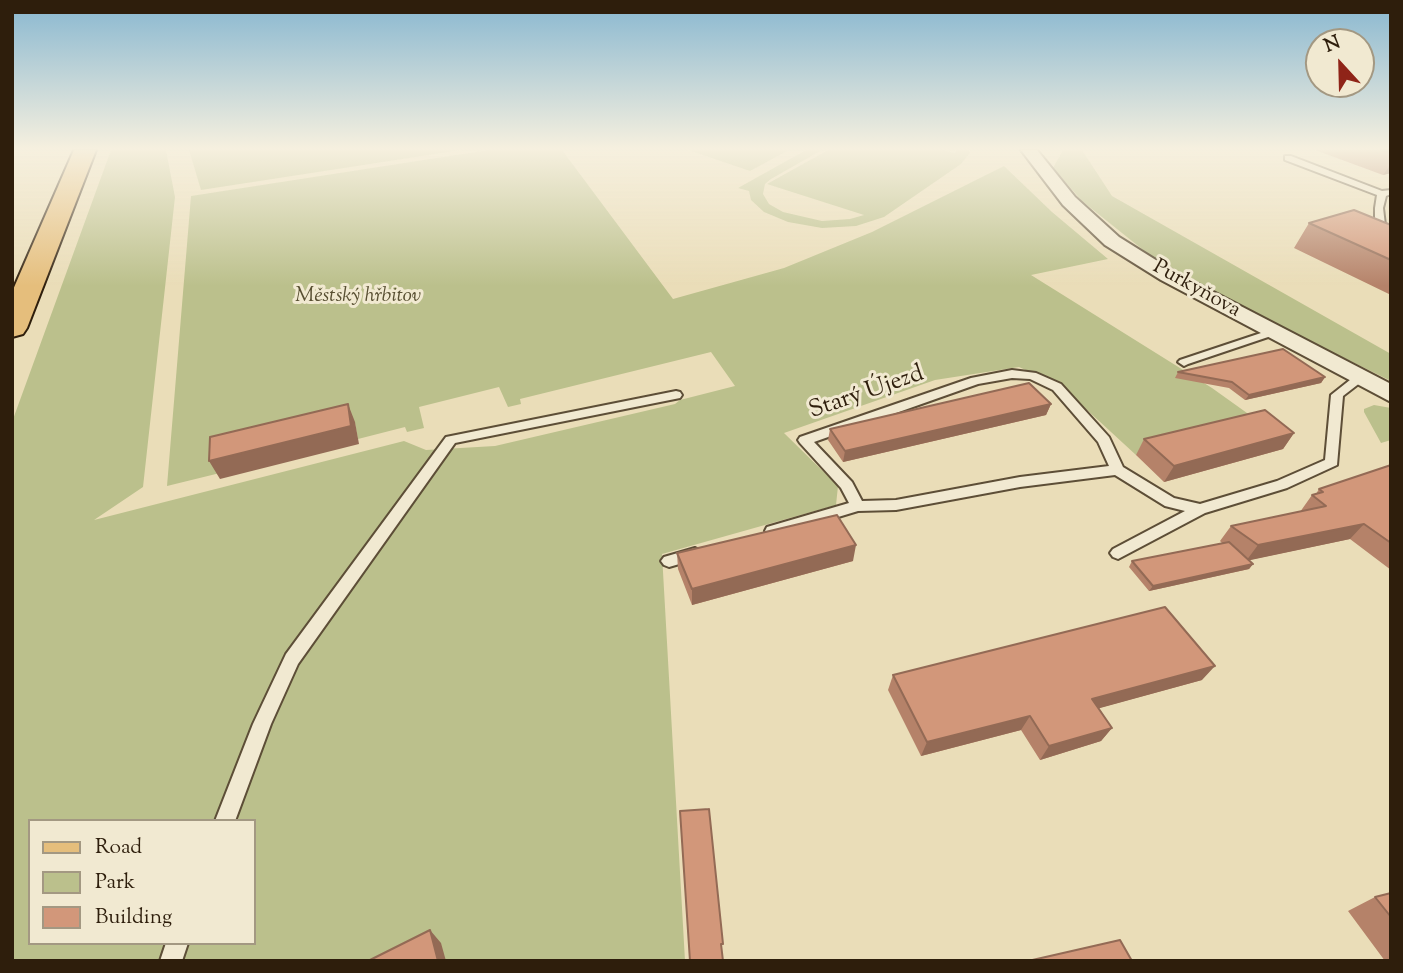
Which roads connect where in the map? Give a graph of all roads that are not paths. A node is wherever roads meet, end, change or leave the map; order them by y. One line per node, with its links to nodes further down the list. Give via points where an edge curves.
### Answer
1 (66, 195): 5 (main road)
2 (1065, 195): 6 (street, Purkyňova, via 1100,233 1168,276)
3 (1386, 195): 4 (lane, via 1380,208 1381,226)
4 (1391, 234)
5 (12, 328)
6 (1273, 332): 7 (lane); 8 (street, Purkyňova)
7 (1184, 362)
8 (1359, 379): 9 (street, Purkyňova); 13 (lane, via 1337,395 1332,462 1282,485)
9 (1391, 394)
10 (676, 395): 18 (lane, via 451,440 292,659)
11 (1117, 470): 12 (lane, via 896,505); 12 (lane, Starý Újezd, via 1104,440 1058,387 1032,376 1012,374 975,381 805,440 847,485); 13 (lane, via 1170,502)
12 (858, 506): 14 (lane)
13 (1200, 509): 16 (lane)
14 (757, 536)
15 (707, 550): 17 (lane)
16 (1118, 553)
17 (669, 561)
18 (226, 819)

